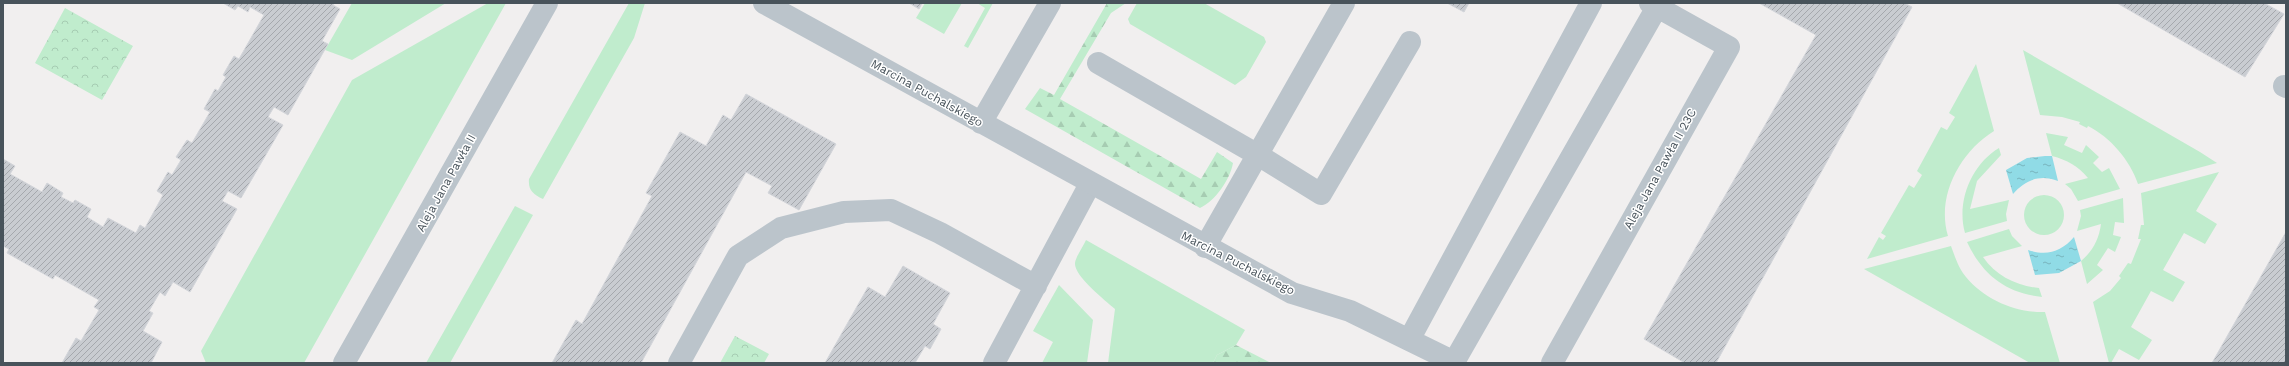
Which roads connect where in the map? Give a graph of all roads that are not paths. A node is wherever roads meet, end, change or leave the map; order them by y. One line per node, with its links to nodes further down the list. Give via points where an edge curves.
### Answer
1 (547, 3): 15 (street, Aleja Jana Pawła II)
2 (764, 3): 9 (street, Marcina Puchalskiego)
3 (1050, 3): 9 (street)
4 (1344, 3): 10 (street)
5 (1591, 3): 14 (street)
6 (1654, 5): 18 (street, Aleja Jana Pawła II 23C); 19 (street, Aleja Jana Pawła II 23C, via 1729,47)
7 (1410, 42): 10 (street, via 1321,194)
8 (1098, 63): 10 (street)
9 (981, 124): 11 (street, Marcina Puchalskiego)
10 (1258, 155): 12 (street)
11 (1090, 184): 12 (street, Marcina Puchalskiego); 13 (street)
12 (1205, 247): 14 (street, Marcina Puchalskiego, via 1292,293 1350,311)
13 (1036, 286): 16 (street, via 940,233 891,210 844,212 781,228 738,256); 17 (street)
14 (1409, 340): 18 (street, Marcina Puchalskiego)
15 (344, 363)
16 (679, 363)
17 (994, 363)
18 (1455, 363)
19 (1552, 363)

